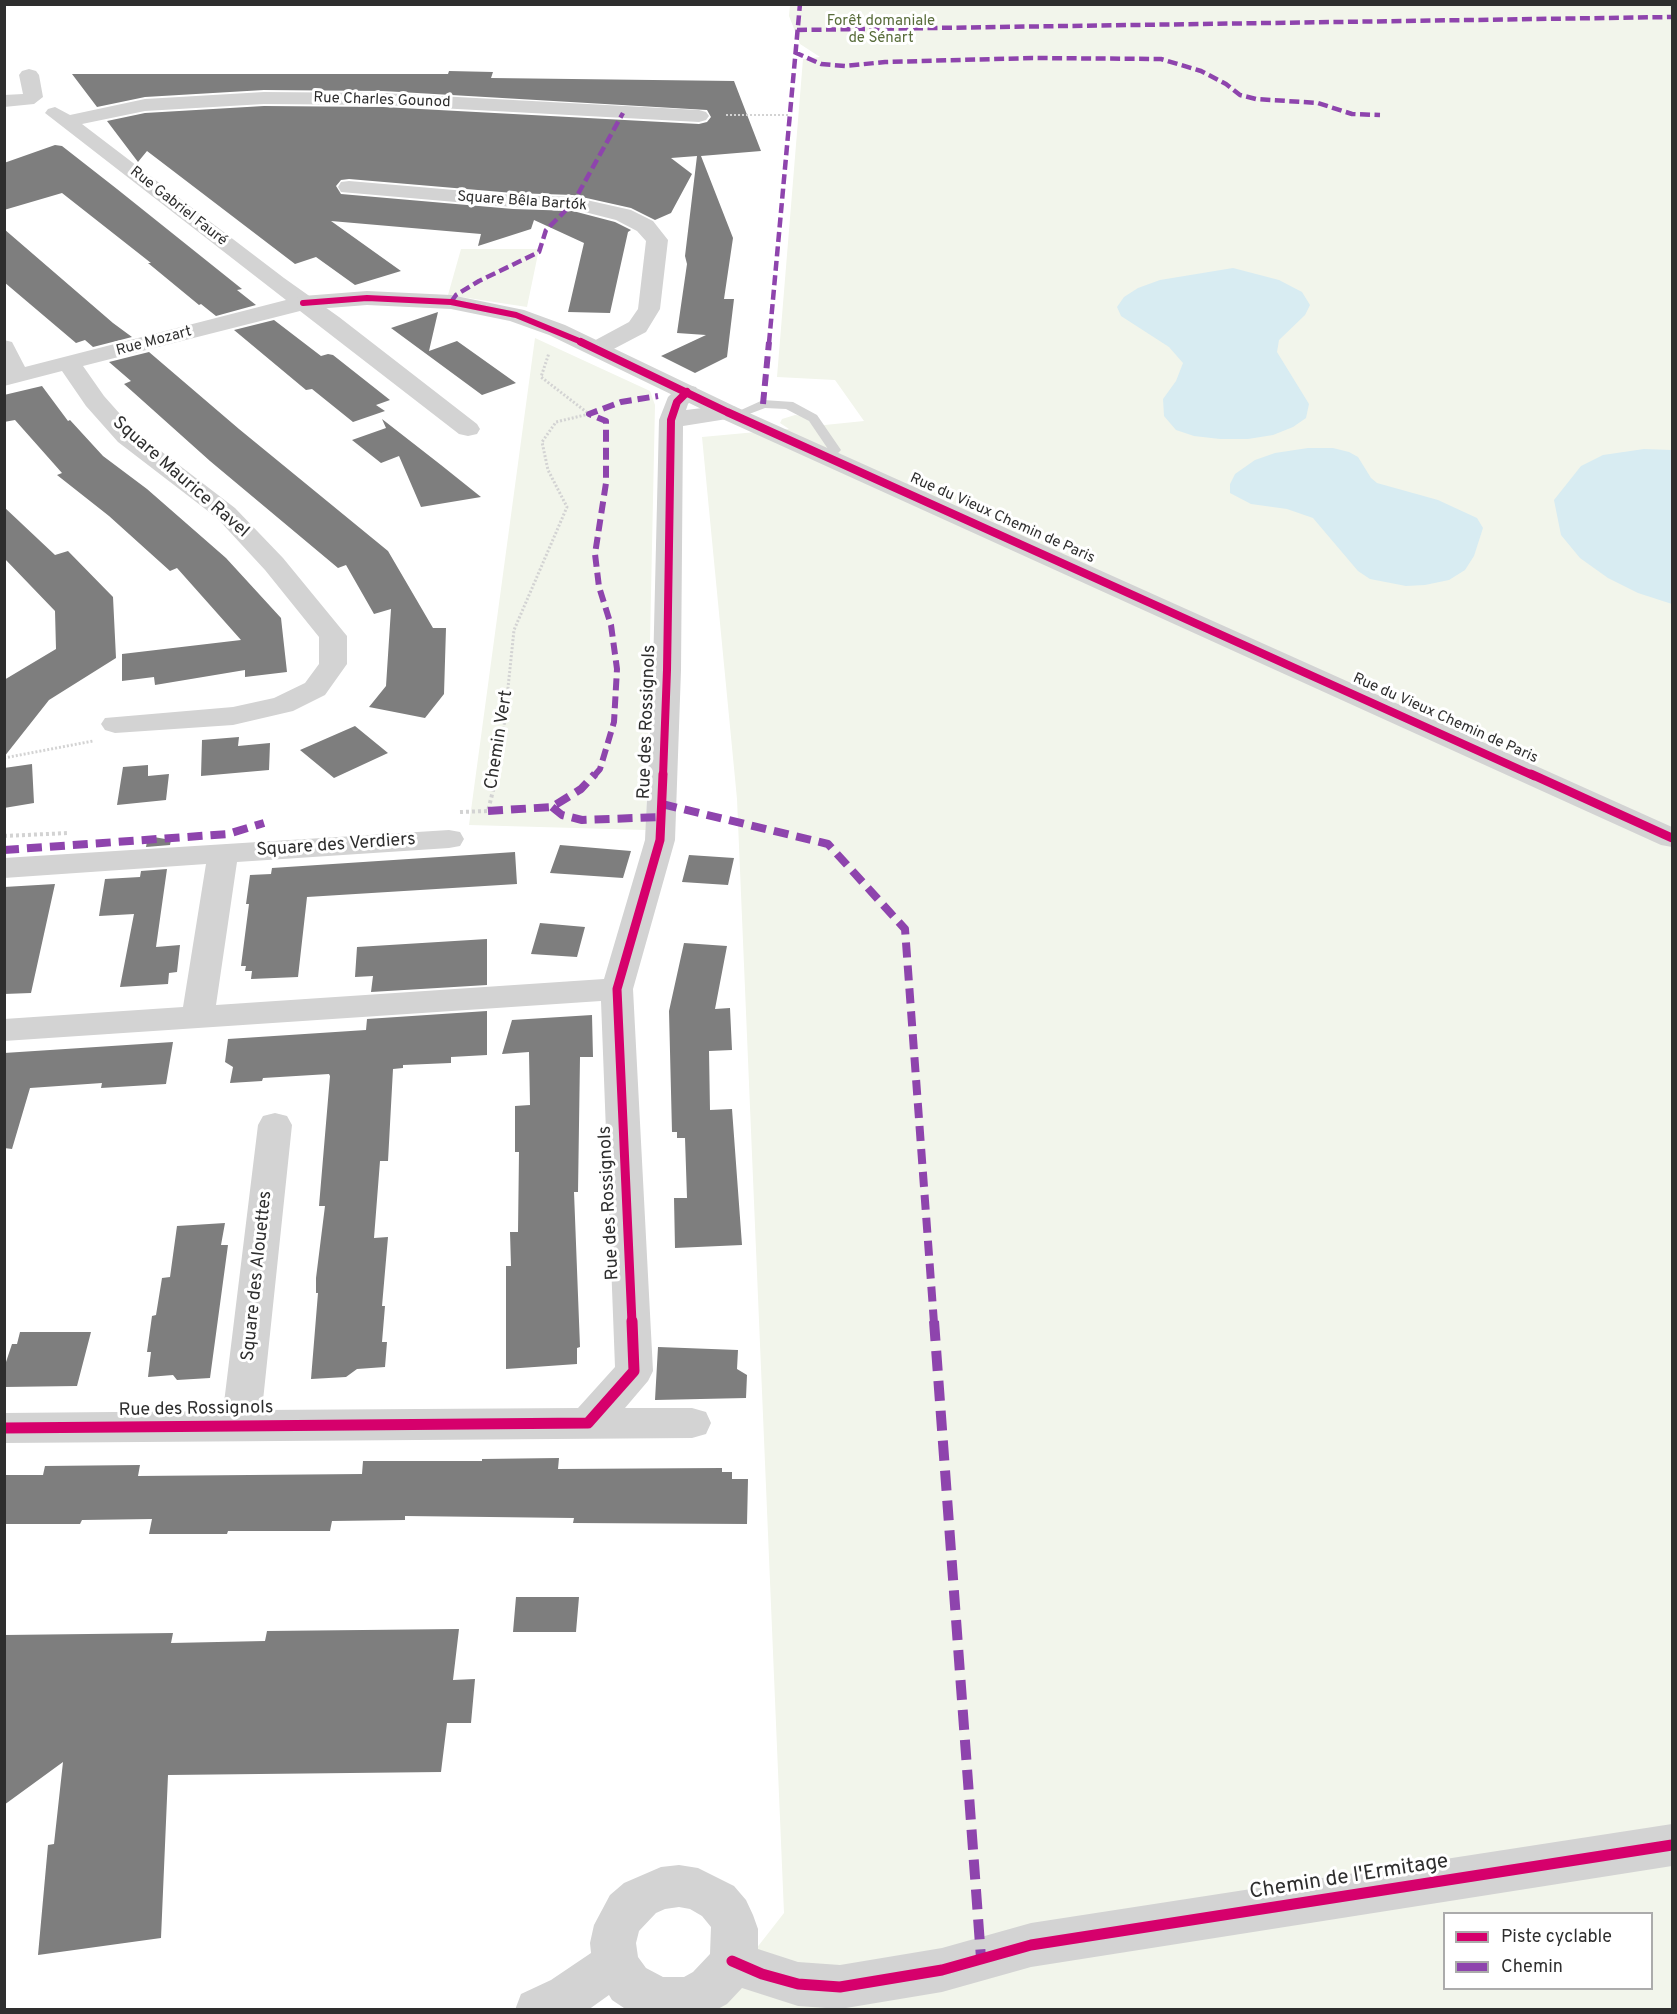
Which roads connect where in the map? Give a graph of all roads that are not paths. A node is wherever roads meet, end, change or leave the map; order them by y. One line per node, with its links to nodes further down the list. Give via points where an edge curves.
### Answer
1 (29, 75): 3 (street, via 33,97)
2 (4, 101): 3 (street, Rue Charles Gounod)
3 (48, 110): 4 (street, Rue Charles Gounod, via 264,98 383,99); 6 (street, Rue Gabriel Fauré)
4 (699, 116)
5 (349, 187): 8 (street, Square Bêla Bartók, via 573,203 623,214 645,226 657,240 649,309 639,327)
6 (303, 303): 8 (street, Rue du Vieux Chemin de Paris, via 367,298 460,303 516,315); 9 (street, Rue Mozart); 14 (street, Rue Gabriel Fauré)
7 (4, 347): 10 (street)
8 (598, 348): 11 (street, Rue du Vieux Chemin de Paris)
9 (69, 364): 10 (street, Rue Mozart); 15 (street, Square Maurice Ravel, via 94,401 127,437 226,513 333,636 333,664 315,689 283,705 233,716)
10 (11, 377)
11 (687, 392): 12 (street, Rue du Vieux Chemin de Paris); 13 (street, Rue des Rossignols, via 677,402)
12 (731, 414): 13 (street); 17 (street, Rue du Vieux Chemin de Paris)
13 (671, 420): 20 (street, Rue des Rossignols, via 660,840)
14 (468, 429)
15 (115, 724)
16 (451, 826): 18 (street, Square des Verdiers)
17 (1672, 838)
18 (223, 854): 19 (street, Square des Verdiers); 21 (street)
19 (4, 868)
20 (617, 989): 21 (street); 24 (street, Rue des Rossignols, via 634,1371)
21 (198, 1017): 22 (street)
22 (4, 1030)
23 (275, 1125): 26 (street, Square des Alouettes)
24 (588, 1423): 25 (street, Rue des Rossignols); 26 (street, Rue des Rossignols)
25 (692, 1423)
26 (241, 1426): 27 (street, Rue des Rossignols)
27 (4, 1428)
28 (1672, 1845): 29 (street, Chemin de l'Ermitage, via 1031,1945 942,1970 840,1987 798,1984)
29 (732, 1961): 30 (street, via 710,1988 688,1999 663,2001 644,1995 629,1984); 30 (street, via 735,1929 730,1915 718,1901 698,1889 679,1886 661,1888 626,1910 613,1943)
30 (615, 1963): 31 (street, via 568,1996)
31 (538, 2010)

